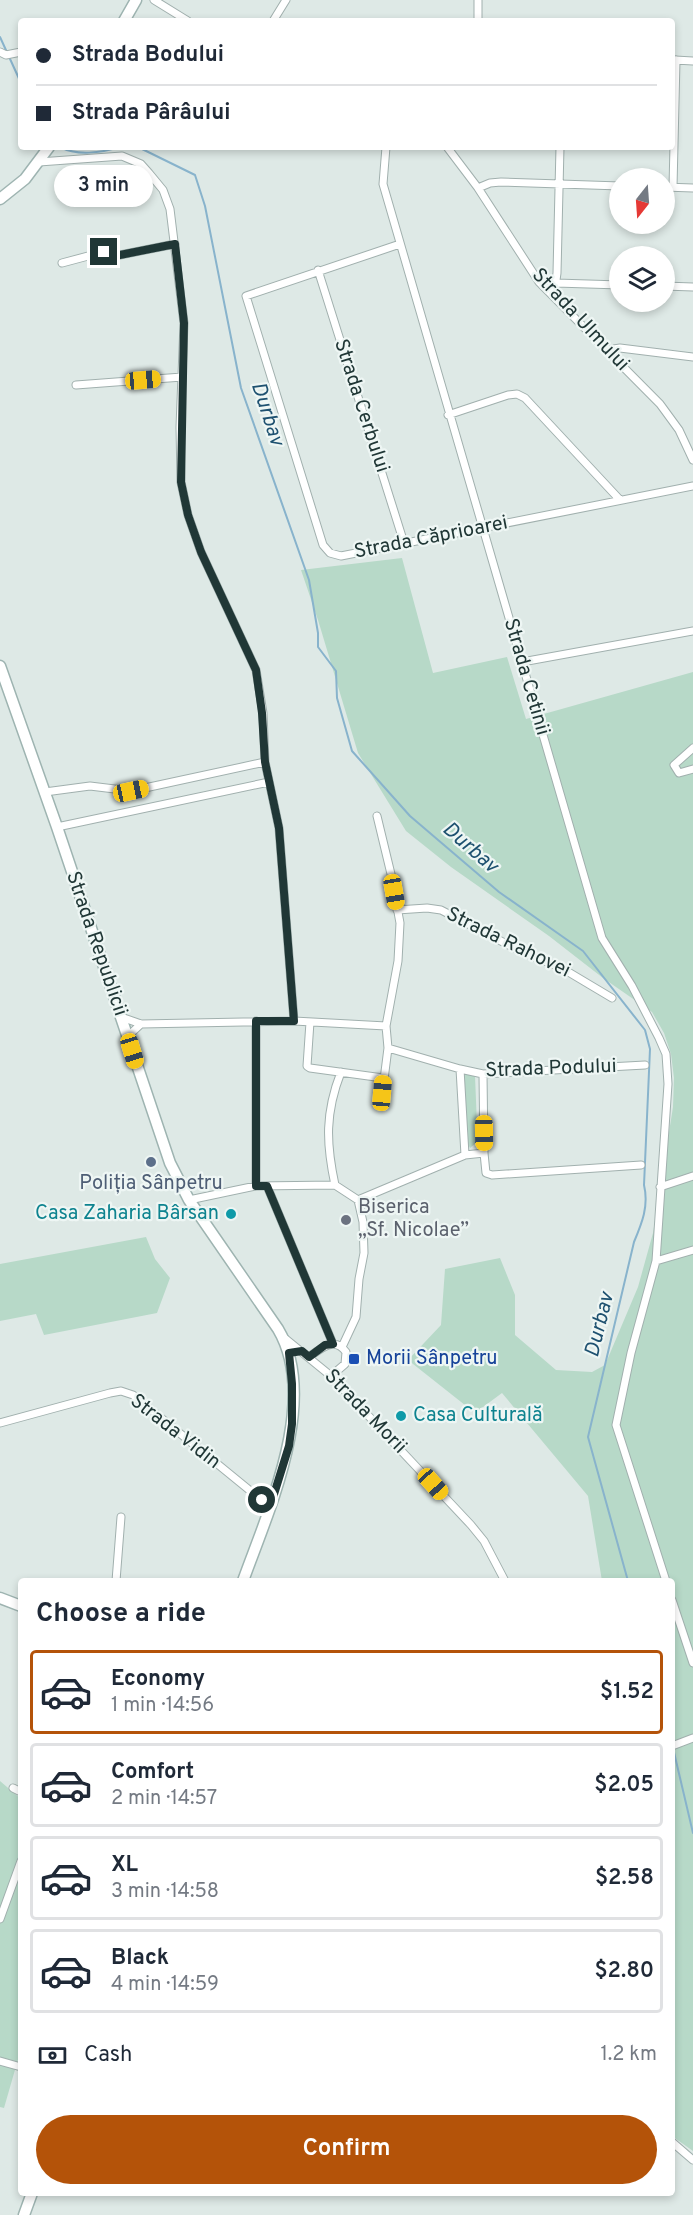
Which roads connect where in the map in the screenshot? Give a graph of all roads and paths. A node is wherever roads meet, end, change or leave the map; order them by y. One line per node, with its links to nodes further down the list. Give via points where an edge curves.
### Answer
1 (136, 0): 5 (main road)
2 (154, 0): 6 (street)
3 (286, 0): 7 (street)
4 (478, 0): 8 (street)
5 (126, 18)
6 (183, 18)
7 (275, 18)
8 (478, 18)
9 (3, 53): 10 (street)
10 (18, 53)
11 (675, 60): 12 (street)
12 (693, 61)
13 (386, 150): 26 (street, Strada Cetinii, via 383,184)
14 (449, 150): 21 (street, Strada Ulmului)
15 (560, 150): 19 (street)
16 (673, 150): 18 (street)
17 (44, 154): 24 (main road, via 25,179); 25 (street, via 122,156 141,164 163,190)
18 (673, 168)
19 (560, 184): 20 (street); 21 (street, via 501,182); 29 (street)
20 (609, 186)
21 (478, 188): 33 (street, Strada Ulmului)
22 (675, 188): 23 (street)
23 (693, 188)
24 (0, 199)
25 (175, 244): 27 (street, via 105,258 104,252); 36 (street, via 184,323)
26 (400, 244): 28 (street); 38 (street, Strada Cetinii)
27 (62, 263)
28 (318, 270): 43 (street, Strada Cerbului); 43 (street, Strada Căprioarei, via 246,296 323,545 341,556)
29 (556, 283): 30 (street); 33 (street)
30 (609, 285)
31 (675, 286): 32 (street)
32 (693, 287)
33 (550, 293): 34 (street, Strada Ulmului)
34 (607, 350): 35 (street, via 620,348); 39 (street, Strada Ulmului, via 671,417)
35 (693, 357)
36 (182, 377): 37 (street); 48 (street, via 180,471 185,504 201,552 256,670)
37 (76, 385)
38 (448, 415): 41 (street, via 517,394); 42 (street, Strada Cetinii)
39 (693, 460)
40 (693, 486): 41 (street, Strada Căprioarei)
41 (620, 500): 42 (street, Strada Căprioarei)
42 (484, 527): 43 (street, Strada Căprioarei); 45 (street, Strada Cetinii)
43 (404, 543)
44 (693, 631): 45 (street)
45 (522, 662): 77 (street, Strada Cetinii, via 602,938 632,986 666,1054 668,1084)
46 (0, 666): 51 (main road, Strada Republicii)
47 (693, 748): 49 (street, via 674,765 679,773)
48 (265, 762): 50 (street); 51 (street, via 131,791 90,786)
49 (693, 769)
50 (269, 782): 53 (street); 58 (street, via 280,837)
51 (45, 792): 53 (main road, Strada Republicii)
52 (377, 816): 54 (street)
53 (57, 827): 56 (main road, Strada Republicii)
54 (397, 910): 55 (street, Strada Rahovei, via 441,910 522,952 561,967); 61 (street, via 398,961)
55 (612, 998)
56 (121, 1017): 60 (street); 62 (main road, Strada Republicii)
57 (256, 1021): 58 (street); 60 (street); 75 (street)
58 (294, 1021): 59 (street)
59 (310, 1022): 61 (street); 66 (street, via 307,1066)
60 (141, 1024): 62 (street)
61 (386, 1026): 63 (street)
62 (127, 1037): 78 (main road, Strada Republicii, via 162,1145)
63 (388, 1048): 65 (street, Strada Podului); 68 (street)
64 (645, 1065): 67 (street, Strada Podului)
65 (460, 1069): 67 (street, Strada Podului); 71 (street)
66 (340, 1072): 68 (street); 74 (street, via 328,1121 328,1151)
67 (483, 1074): 70 (street)
68 (383, 1078): 69 (street)
69 (381, 1103)
70 (484, 1153): 71 (street); 72 (street, via 485,1171 492,1175)
71 (465, 1155): 79 (street)
72 (641, 1165)
73 (693, 1176): 77 (street)
74 (335, 1185): 76 (street); 79 (street)
75 (256, 1186): 76 (street); 78 (street)
76 (267, 1186): 83 (street)
77 (660, 1187): 81 (street, Strada Cetinii)
78 (189, 1200): 82 (main road, Strada Republicii)
79 (358, 1200): 84 (street, via 364,1253 356,1317)
80 (693, 1250): 81 (street)
81 (656, 1261): 95 (street, Strada Cetinii, via 616,1425)
82 (282, 1336): 85 (street, Strada Morii); 86 (main road, Strada Republicii)
83 (333, 1344): 84 (street); 87 (street)
84 (342, 1347): 88 (street, via 346,1352 345,1364)
85 (302, 1351): 86 (street); 87 (street, Strada Morii)
86 (289, 1353): 90 (main road, Strada Republicii, via 292,1424)
87 (309, 1357): 88 (street, Strada Morii)
88 (331, 1377): 94 (street, Strada Morii, via 471,1525)
89 (0, 1423): 90 (street, Strada Vidin, via 121,1391 133,1395)
90 (270, 1507): 93 (main road, Strada Republicii)
91 (121, 1517): 92 (street)
92 (116, 1578)
93 (244, 1578)
94 (503, 1578)
95 (665, 1578)
96 (0, 1598): 97 (main road)
97 (18, 1605)
98 (675, 1609): 99 (street)
99 (693, 1663)
100 (693, 1738): 101 (street)
101 (675, 1745)
102 (13, 1788): 103 (street)
103 (18, 1790)
104 (18, 1869): 105 (street)
105 (0, 1919)
106 (0, 2061): 107 (street)
107 (18, 2066)
108 (675, 2145): 109 (street)
109 (693, 2160)
110 (31, 2196): 111 (main road)
111 (24, 2215)

